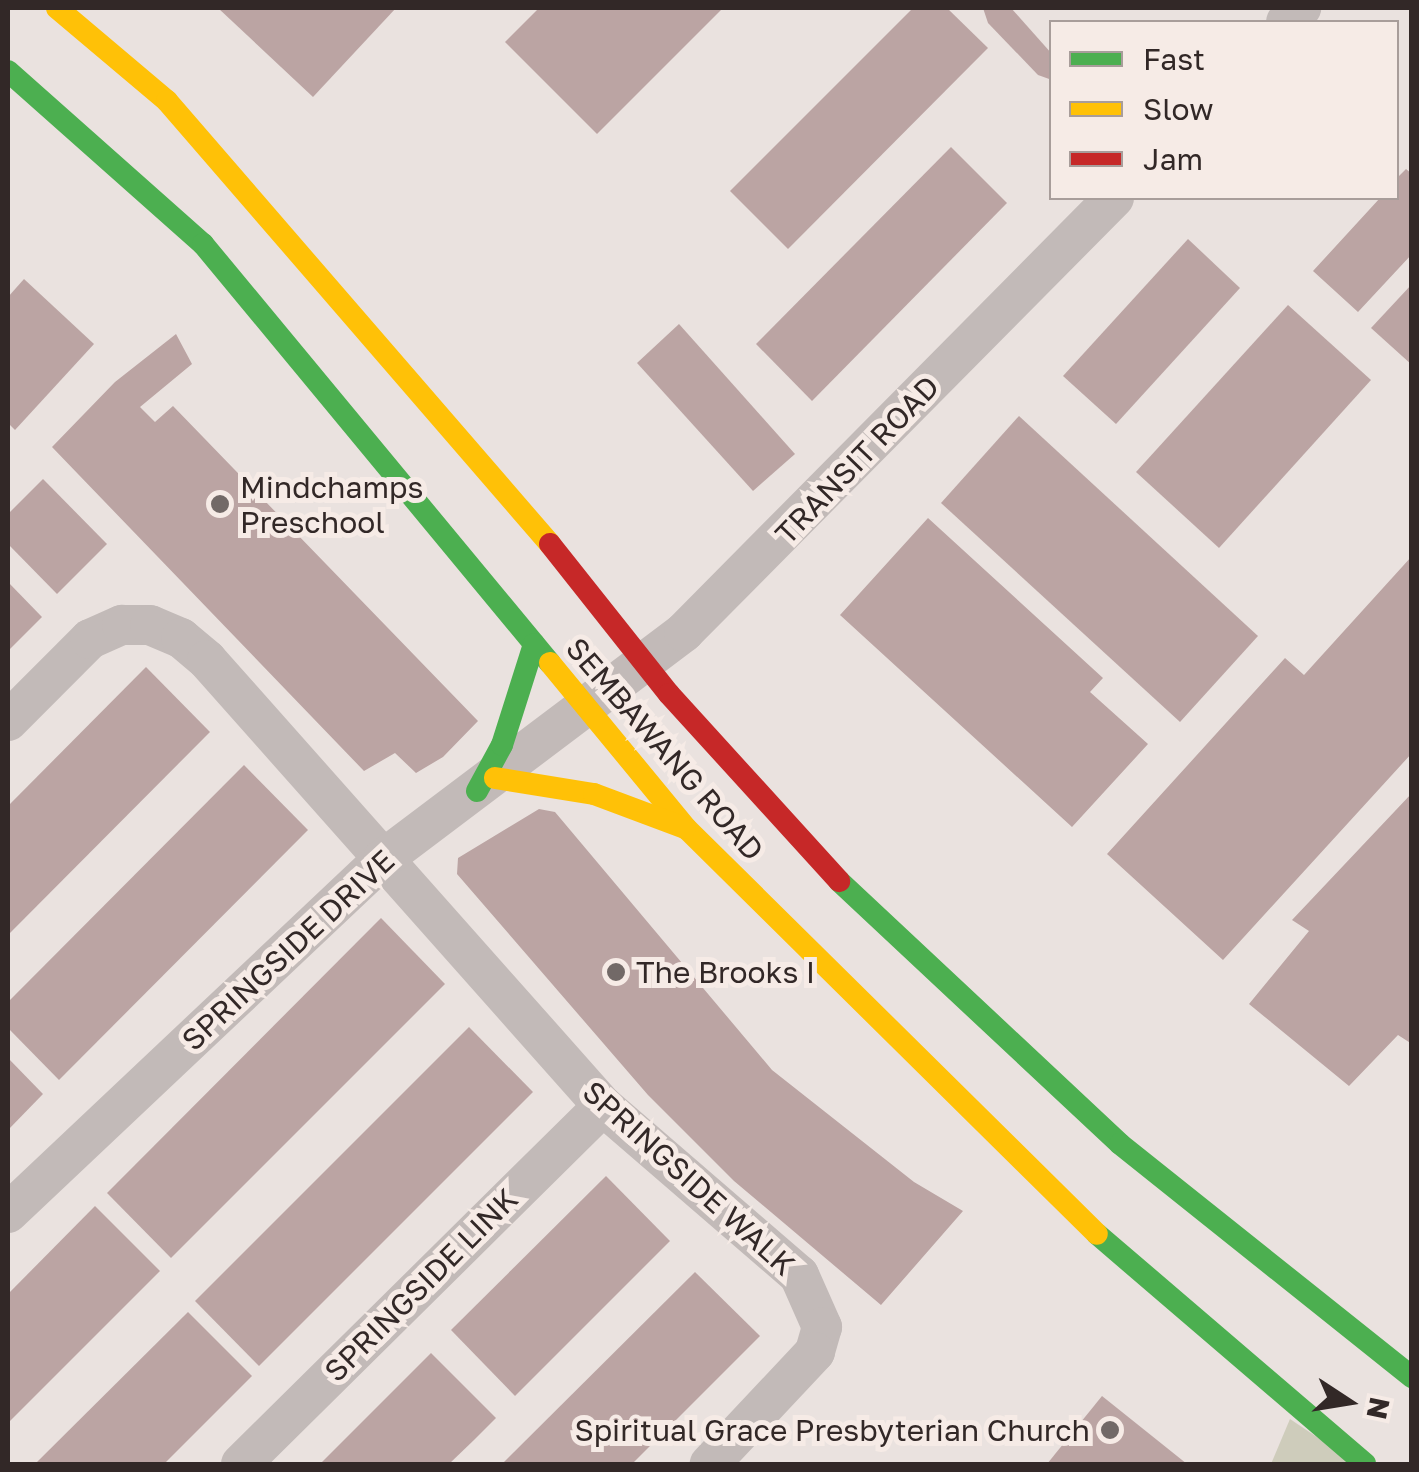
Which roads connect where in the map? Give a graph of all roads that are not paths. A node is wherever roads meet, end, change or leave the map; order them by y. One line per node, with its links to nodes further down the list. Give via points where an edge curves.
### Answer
1 (58, 8): 5 (main road, SEMBAWANG ROAD, via 167,101 493,472)
2 (8, 71): 4 (main road, SEMBAWANG ROAD, via 203,244)
3 (1112, 200): 5 (street, TRANSIT ROAD, via 766,554)
4 (534, 644): 6 (main road, SEMBAWANG ROAD); 8 (main road)
5 (646, 666): 6 (street, TRANSIT ROAD); 13 (main road, SEMBAWANG ROAD, via 811,855 1106,1130)
6 (587, 708): 8 (street, SPRINGSIDE DRIVE); 9 (main road, SEMBAWANG ROAD)
7 (8, 721): 10 (street, SPRINGSIDE WALK, via 90,639 122,625 150,625 208,660)
8 (486, 784): 9 (main road, via 594,794); 10 (street, SPRINGSIDE DRIVE)
9 (687, 829): 16 (main road, SEMBAWANG ROAD, via 1079,1218)
10 (383, 859): 11 (street, SPRINGSIDE WALK); 12 (street, SPRINGSIDE DRIVE)
11 (604, 1106): 14 (street, SPRINGSIDE LINK); 15 (street, SPRINGSIDE WALK, via 799,1274 817,1306 822,1327 815,1352)
12 (8, 1213)
13 (1412, 1377)
14 (241, 1464)
15 (710, 1464)
16 (1365, 1464)

